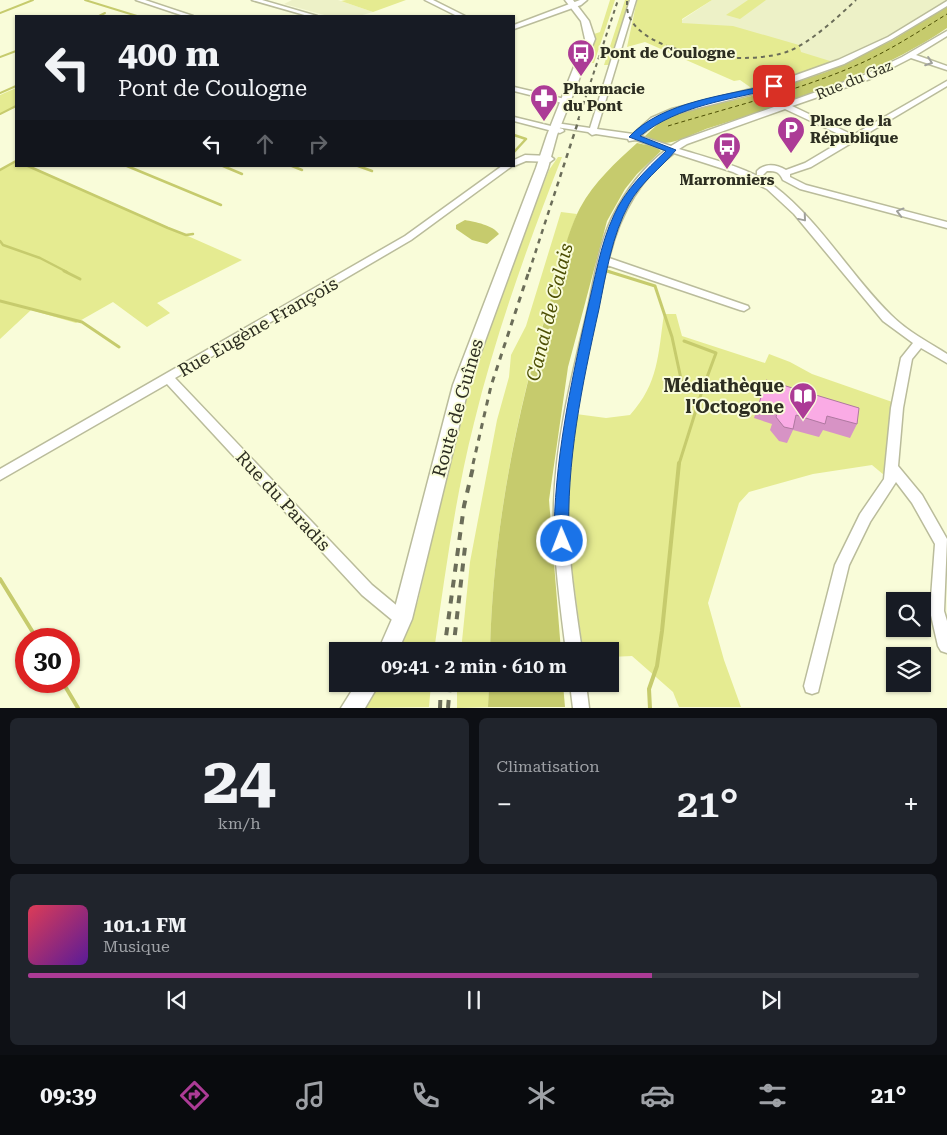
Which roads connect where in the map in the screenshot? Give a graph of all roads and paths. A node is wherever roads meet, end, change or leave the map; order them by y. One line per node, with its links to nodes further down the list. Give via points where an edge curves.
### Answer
1 (139, 0): 9 (street)
2 (255, 0): 8 (street)
3 (428, 0): 12 (street)
4 (584, 0): 6 (street)
5 (633, 0): 24 (street)
6 (572, 3): 13 (street); 17 (main road, via 585,21 590,37)
7 (947, 4): 25 (street, via 841,62 768,88 675,110 654,120)
8 (300, 12): 10 (street); 11 (street)
9 (187, 15)
10 (295, 15)
11 (310, 15)
12 (460, 15)
13 (515, 28)
14 (947, 33): 15 (street, Rue du Gaz)
15 (912, 56): 16 (street, one-way to 16); 21 (street, Rue du Gaz, via 856,82)
16 (947, 68)
17 (574, 81): 20 (main road); 23 (main road, via 575,95)
18 (947, 83): 26 (street)
19 (515, 88): 20 (street)
20 (566, 102): 23 (main road)
21 (786, 106): 26 (street); 27 (street, Rue du Gaz)
22 (515, 119): 23 (street)
23 (558, 128): 24 (street); 28 (main road, Route de Guînes)
24 (593, 131): 25 (street)
25 (636, 138): 27 (street)
26 (853, 138): 32 (street)
27 (669, 148): 31 (street); 36 (street, Rue du Gaz, via 626,200)
28 (545, 162): 29 (street, via 526,158); 43 (main road, Route de Guînes, via 460,390)
29 (515, 163)
30 (507, 167): 40 (street, Rue Eugène François, via 408,238)
31 (736, 170): 33 (street); 34 (street)
32 (786, 175): 33 (street, via 779,181); 33 (street, via 768,168 762,169); 35 (street, one-way to 32, via 801,186)
33 (763, 176): 34 (street)
34 (784, 198): 38 (street, one-way to 38, via 880,310)
35 (947, 224)
36 (604, 260): 37 (street); 45 (street, Rue du Gaz, via 579,373 561,502 562,552)
37 (744, 308)
38 (919, 343): 39 (street); 41 (street, via 907,358 897,408)
39 (947, 359)
40 (169, 379): 42 (street, Rue Eugène François); 43 (street, Rue du Paradis, via 367,590)
41 (891, 467): 46 (street, via 917,499 942,542 937,611); 47 (street, via 890,480 865,518 842,565)
42 (0, 475)
43 (402, 619): 44 (main road, Route de Guînes)
44 (392, 642)
45 (573, 642)
46 (946, 646)
47 (812, 686)
48 (363, 692): 50 (main road)
49 (579, 692): 51 (street)
50 (352, 708)
51 (581, 708)

